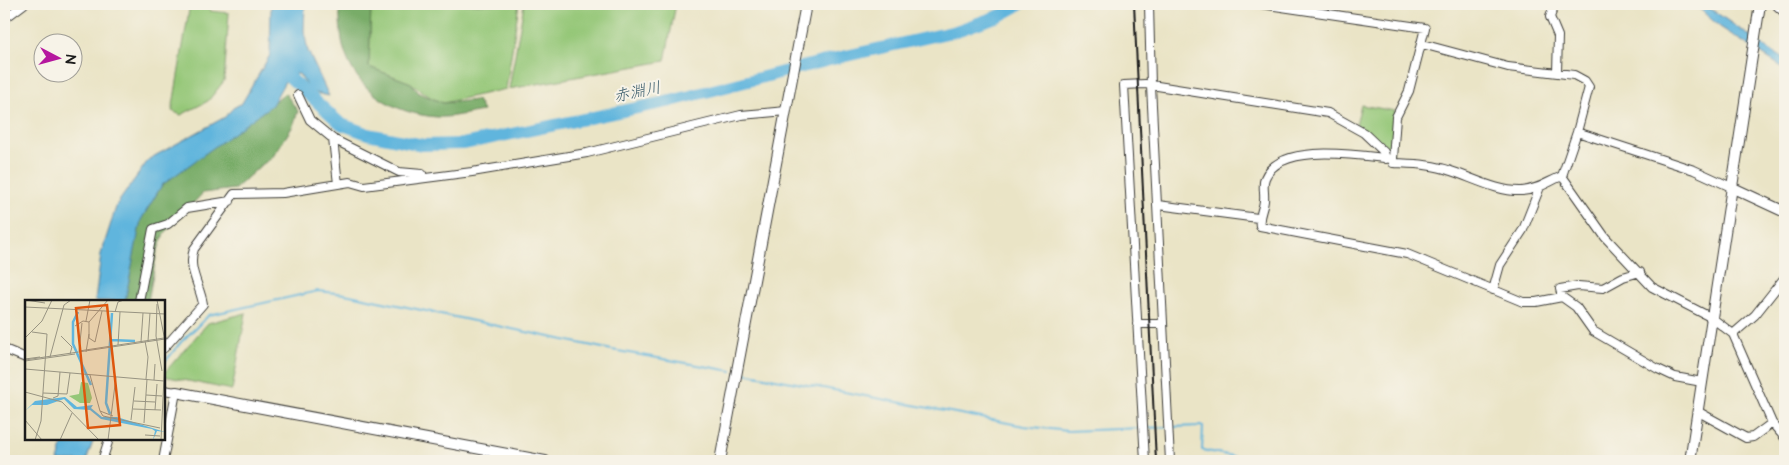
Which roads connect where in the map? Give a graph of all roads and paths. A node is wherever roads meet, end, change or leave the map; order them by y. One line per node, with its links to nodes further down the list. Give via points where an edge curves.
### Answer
1 (24, 4): 9 (street)
2 (806, 4): 14 (street)
3 (1149, 4): 12 (street)
4 (1261, 4): 10 (street, via 1425,28)
5 (1555, 4): 11 (street, via 1550,17 1558,36)
6 (1775, 4): 8 (street)
7 (1759, 9): 22 (street)
8 (1785, 13)
9 (4, 19)
10 (1422, 44): 11 (street, via 1508,67); 17 (street, via 1409,91 1396,117)
11 (1557, 72): 15 (street, via 1574,75 1589,87)
12 (1151, 86): 17 (street, via 1328,113 1364,133); 24 (street); 33 (street, via 1124,85)
13 (298, 95): 16 (street, via 310,120)
14 (786, 108): 18 (street, via 741,115 587,152); 49 (street)
15 (1577, 132): 19 (street); 22 (street, via 1694,170)
16 (333, 139): 18 (street, via 399,172); 20 (street)
17 (1390, 159): 21 (street, via 1393,163 1423,164 1450,170 1477,182 1504,188 1521,191); 26 (street, via 1319,152 1276,163 1265,177 1264,200)
18 (442, 176): 20 (street, via 364,186 350,182)
19 (1562, 176): 21 (street); 27 (street, via 1605,237)
20 (338, 184): 23 (street, via 284,193 234,194)
21 (1540, 187): 29 (street, via 1524,230 1500,265)
22 (1731, 187): 25 (street); 32 (street)
23 (230, 201): 31 (street, via 187,208 168,224 152,229); 36 (street, via 194,249 191,258 190,265 203,304)
24 (1158, 205): 26 (street); 34 (street)
25 (1785, 212)
26 (1258, 218): 29 (street, via 1260,226 1407,254)
27 (1640, 272): 30 (street, via 1603,288 1578,286 1560,289); 32 (street, via 1652,287)
28 (1785, 276): 35 (street, via 1756,315)
29 (1494, 290): 30 (street, via 1523,302)
30 (1562, 297): 39 (street, via 1576,307 1593,331 1675,377)
31 (139, 300)
32 (1712, 318): 35 (street); 39 (street)
33 (1137, 324): 34 (street); 50 (street)
34 (1163, 324): 51 (street)
35 (1732, 334): 43 (street)
36 (165, 347)
37 (4, 349): 38 (street)
38 (25, 358)
39 (1702, 382): 42 (street)
40 (165, 390): 41 (street)
41 (176, 392): 47 (street); 48 (street)
42 (1698, 411): 43 (street, via 1746,438); 52 (street)
43 (1772, 423): 44 (street)
44 (1785, 438)
45 (108, 441): 46 (street)
46 (102, 461)
47 (162, 461)
48 (545, 461)
49 (720, 461)
50 (1145, 461)
51 (1170, 461)
52 (1690, 461)

